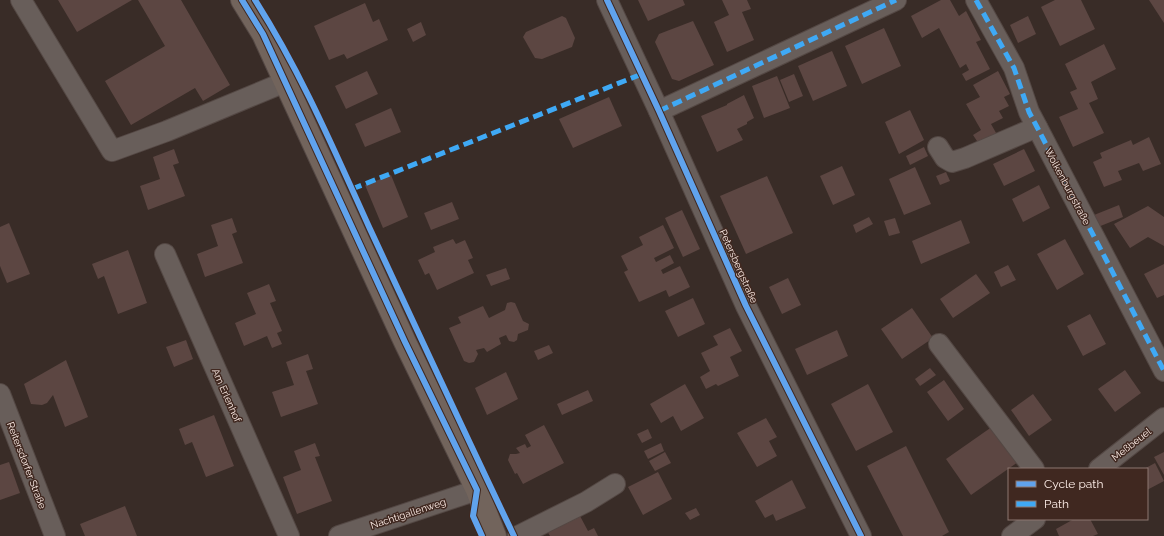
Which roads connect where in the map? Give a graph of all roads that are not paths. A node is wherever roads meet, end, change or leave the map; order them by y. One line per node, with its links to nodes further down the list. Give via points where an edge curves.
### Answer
1 (21, 0): 6 (street, via 112,151)
2 (242, 0): 6 (main road, via 263,34)
3 (607, 0): 7 (street, Petersbergstraße)
4 (896, 0): 7 (street)
5 (976, 0): 8 (street, Wolkenburgstraße, via 1014,68)
6 (285, 82): 18 (main road, via 405,342)
7 (659, 111): 24 (street, Petersbergstraße, via 746,306)
8 (1037, 128): 9 (street, via 952,162 945,158); 12 (street, Wolkenburgstraße)
9 (938, 147)
10 (165, 254): 20 (street, Am Erlenhof)
11 (939, 344): 15 (street)
12 (1164, 371)
13 (0, 394): 19 (street, Reitersdorfer Straße)
14 (1164, 418): 16 (street, Meßbeuel)
15 (1033, 468)
16 (1099, 468)
17 (614, 484): 23 (street, via 586,502)
18 (477, 490): 21 (street, Nachtigallenweg); 22 (main road)
19 (55, 536)
20 (289, 536)
21 (339, 536)
22 (495, 536)
23 (518, 536)
24 (861, 536)

